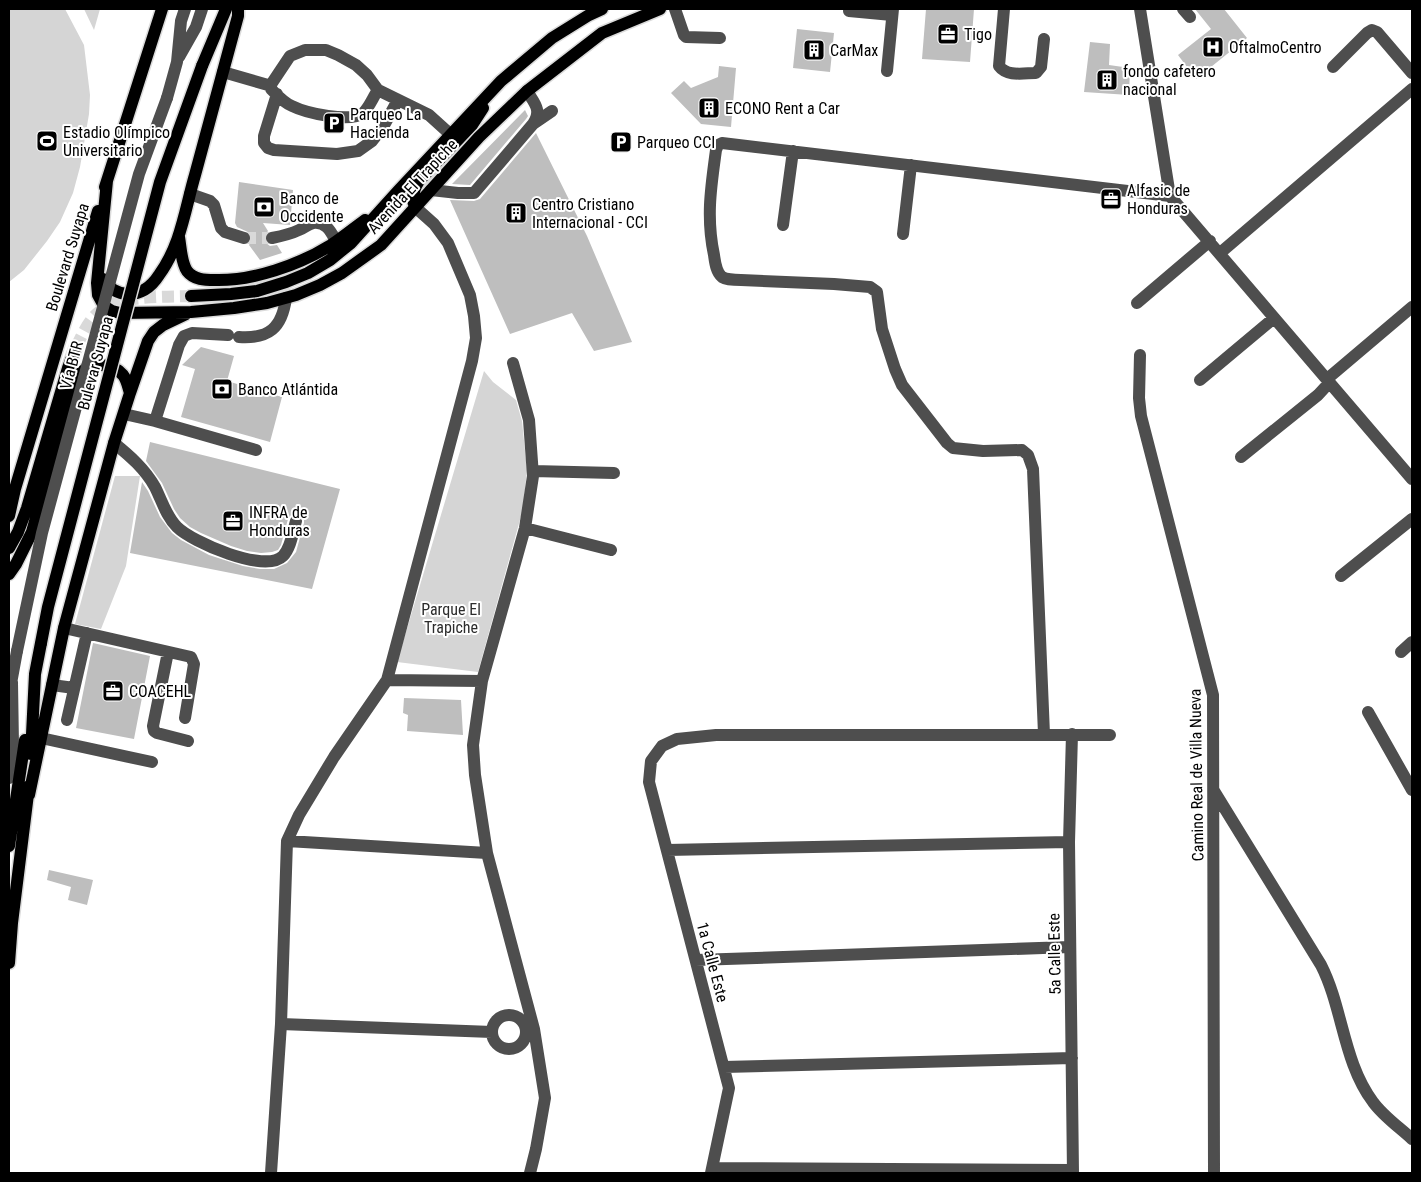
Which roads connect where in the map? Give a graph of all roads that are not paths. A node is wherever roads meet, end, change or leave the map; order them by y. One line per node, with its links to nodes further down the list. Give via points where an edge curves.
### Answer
1 (162, 9): 31 (main road, Boulevard Suyapa)
2 (185, 9): 15 (street, Vía BTR)
3 (202, 9): 15 (street, Vía BTR)
4 (226, 9): 79 (main road, Bulevar Suyapa, bridge, via 160,182 50,597)
5 (238, 9): 18 (main road)
6 (602, 9): 20 (main road, Avenida El Trapiche, via 552,38)
7 (660, 9): 24 (main road, Avenida El Trapiche, via 602,33)
8 (675, 9): 13 (street, via 686,37)
9 (1004, 9): 14 (street, via 999,66 1002,71 1036,73 1041,67)
10 (1140, 9): 34 (street)
11 (848, 11): 12 (street)
12 (892, 12): 17 (street)
13 (720, 38)
14 (1044, 40)
15 (177, 62): 83 (street, Vía BTR, bridge, via 139,174 42,533)
16 (1333, 67): 19 (street, via 1372,30)
17 (887, 71)
18 (223, 72): 21 (street); 33 (main road)
19 (1412, 73)
20 (500, 81): 28 (main road, Avenida El Trapiche); 36 (main road, via 472,125 419,181 412,201)
21 (272, 90): 22 (street, via 290,106 313,114 344,117 363,113); 22 (street, via 272,83 290,56 316,49 326,50 356,65); 25 (street, via 264,143 274,150 337,154 358,151 383,127)
22 (378, 90): 25 (street)
23 (1412, 90): 44 (street)
24 (527, 91): 27 (street, via 537,106 537,118); 32 (main road, Avenida El Trapiche)
25 (398, 100): 28 (street, via 429,115)
26 (552, 111): 27 (street)
27 (533, 124): 32 (street, via 474,193)
28 (450, 134): 35 (main road, Avenida El Trapiche)
29 (793, 151): 30 (street); 37 (street); 88 (street, via 722,142 718,145 709,213 717,269 728,279 870,286 876,292 882,329 902,385 947,443 953,448 984,451 1022,450 1028,455 1033,469)
30 (912, 165): 34 (street); 38 (street)
31 (107, 181): 45 (main road, Avenida El Trapiche); 66 (main road, Boulevard Suyapa)
32 (431, 190): 36 (main road, Avenida El Trapiche)
33 (190, 194): 39 (main road); 40 (street, via 214,205 225,232)
34 (1170, 196): 43 (street)
35 (389, 202): 42 (main road); 46 (main road, Avenida El Trapiche, via 351,243 308,273 257,291)
36 (415, 207): 47 (main road, Avenida El Trapiche, via 381,245 342,273); 80 (street, via 434,224 448,244 470,295 476,338)
37 (783, 225)
38 (903, 234)
39 (179, 237): 42 (main road, via 183,262 194,277 229,281 285,267); 45 (main road, via 161,273 146,289 136,293 118,292 105,283)
40 (244, 238)
41 (272, 238): 42 (street, via 319,223 327,226)
42 (336, 241)
43 (1210, 241): 44 (street); 48 (street)
44 (1220, 253): 51 (street)
45 (98, 271): 50 (main road, Avenida El Trapiche, via 98,295 104,306 112,311)
46 (191, 296)
47 (286, 298): 50 (main road, Avenida El Trapiche, via 267,304); 59 (street, via 275,328 264,335 251,338 192,333 184,336)
48 (1137, 303)
49 (1412, 307): 56 (street)
50 (191, 312): 57 (main road, via 154,332)
51 (1274, 318): 55 (street); 56 (street)
52 (76, 347): 70 (main road, via 27,508)
53 (1140, 355): 96 (street, Camino Real de Villa Nueva, via 1141,416 1212,687)
54 (513, 363): 63 (street, via 529,420)
55 (1200, 380)
56 (1329, 380): 62 (street, via 1318,394); 65 (street)
57 (130, 393): 58 (main road); 72 (main road, via 122,374 114,368 94,365 77,377 32,532)
58 (124, 414): 59 (street); 60 (main road)
59 (155, 422): 61 (street)
60 (114, 443): 68 (street, via 140,466 178,528 212,548 240,558 278,559 288,546); 74 (main road)
61 (256, 450)
62 (1241, 457)
63 (533, 471): 64 (street); 69 (street)
64 (614, 474)
65 (1412, 479)
66 (9, 516)
67 (1412, 520): 73 (street)
68 (296, 521)
69 (526, 528): 71 (street); 81 (street)
70 (9, 548)
71 (611, 550)
72 (9, 574)
73 (1341, 576)
74 (64, 628): 75 (street); 82 (main road)
75 (87, 633): 77 (street); 84 (street)
76 (1412, 642): 78 (street)
77 (168, 652): 86 (street, via 191,657 194,661); 92 (street, via 154,731)
78 (1401, 652)
79 (35, 674): 97 (main road); 100 (main road)
80 (387, 680): 81 (street); 98 (street, via 334,757)
81 (482, 681): 102 (street, via 473,745 474,774)
82 (52, 685): 84 (street); 91 (main road)
83 (10, 687): 94 (street, Vía BTR, via 13,745)
84 (74, 688): 87 (street)
85 (1368, 712): 95 (street)
86 (185, 718)
87 (67, 720)
88 (1044, 734): 89 (street); 101 (street, 1a Calle Este, via 677,739 662,746 651,761 649,782)
89 (1072, 734): 90 (street); 99 (street, 5a Calle Este)
90 (1110, 735)
91 (41, 738): 93 (street); 97 (main road)
92 (188, 741)
93 (152, 762)
94 (9, 778)
95 (1412, 790)
96 (1214, 791): 111 (street, via 1321,965 1363,1086 1380,1110); 116 (street, Camino Real de Villa Nueva)
97 (29, 795): 105 (main road)
98 (287, 841): 102 (street); 106 (street)
99 (1069, 842): 101 (street); 103 (street, 5a Calle Este)
100 (9, 846)
101 (667, 850): 104 (street, 1a Calle Este)
102 (487, 853): 107 (street)
103 (1070, 947): 104 (street); 109 (street, 5a Calle Este)
104 (696, 960): 110 (street, 1a Calle Este)
105 (9, 963)
106 (281, 1024): 108 (street); 114 (street)
107 (530, 1029): 108 (street, via 516,1017 505,1015 496,1021); 108 (street, via 524,1041 510,1050 495,1043); 115 (street, via 545,1098)
108 (492, 1032)
109 (1072, 1058): 110 (street); 113 (street, 5a Calle Este)
110 (724, 1067): 112 (street, 1a Calle Este, via 729,1088)
111 (1412, 1139)
112 (712, 1170): 113 (street)
113 (1073, 1172)
114 (271, 1173)
115 (530, 1173)
116 (1214, 1173)

